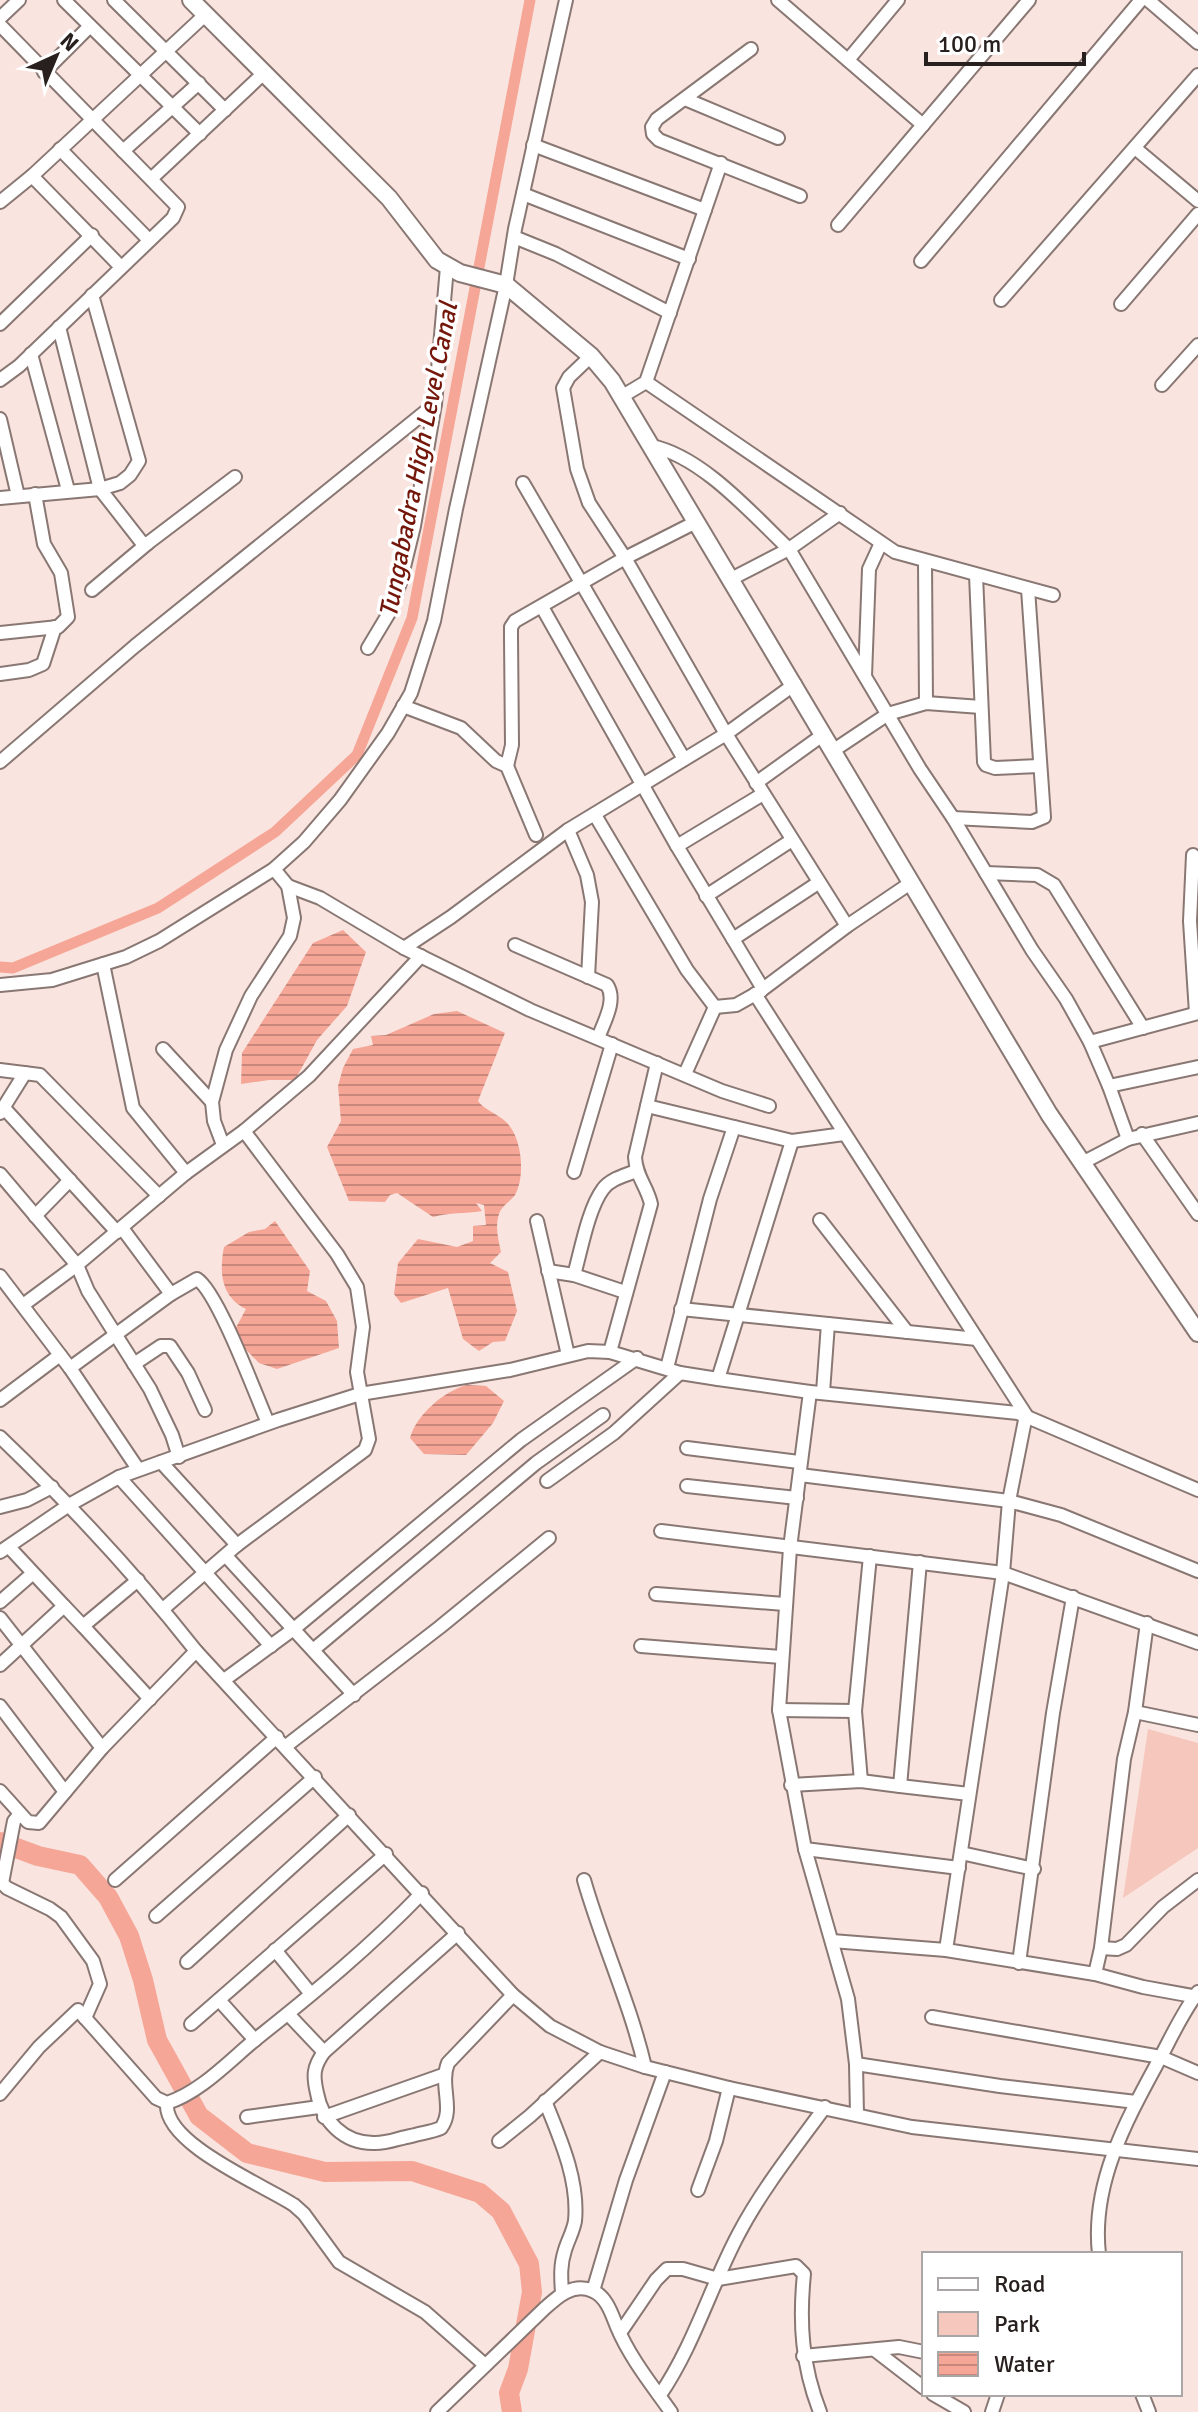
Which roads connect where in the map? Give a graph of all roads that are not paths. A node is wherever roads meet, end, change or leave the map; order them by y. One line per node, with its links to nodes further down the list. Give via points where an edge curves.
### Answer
1 (19, 0): 12 (street)
2 (64, 0): 14 (street)
3 (114, 0): 17 (street)
4 (191, 0): 11 (main road)
5 (566, 0): 31 (street)
6 (778, 0): 18 (street)
7 (898, 0): 18 (street)
8 (1029, 0): 28 (street)
9 (1141, 0): 49 (street)
10 (1148, 0): 15 (street)
11 (205, 15): 17 (street); 20 (main road)
12 (0, 18)
13 (0, 25): 19 (street)
14 (90, 26): 19 (street); 22 (street)
15 (1198, 43)
16 (751, 49): 24 (street)
17 (167, 51): 22 (street); 23 (street)
18 (848, 60): 28 (street)
19 (44, 72): 27 (street)
20 (265, 72): 26 (street); 51 (main road, via 389,198 431,253)
21 (1198, 75): 32 (street)
22 (139, 76): 25 (street); 27 (street)
23 (199, 83): 25 (street); 26 (street)
24 (685, 99): 30 (street); 35 (street, via 657,119 653,134)
25 (173, 107): 29 (street); 34 (street)
26 (225, 110): 29 (street)
27 (91, 120): 33 (street); 34 (street)
28 (923, 125): 44 (street)
29 (200, 134): 37 (street)
30 (778, 138)
31 (533, 145): 38 (street); 42 (street)
32 (1135, 148): 40 (street); 54 (street)
33 (60, 149): 36 (street); 47 (street)
34 (123, 151): 37 (street)
35 (721, 163): 39 (street); 42 (street)
36 (32, 176): 41 (street); 45 (street)
37 (151, 179): 47 (street, via 178,207)
38 (523, 194): 46 (street); 48 (street)
39 (800, 196)
40 (1198, 201)
41 (0, 202)
42 (705, 210): 48 (street)
43 (1198, 214): 55 (street)
44 (838, 225)
45 (92, 235): 50 (street); 57 (street)
46 (514, 237): 52 (street); 56 (street)
47 (149, 240): 50 (street)
48 (689, 259): 56 (street)
49 (921, 261)
50 (121, 267): 53 (street)
51 (454, 270): 52 (main road); 66 (street)
52 (502, 284): 61 (main road); 98 (street, via 434,621)
53 (92, 295): 58 (street); 72 (street, via 139,461 120,483)
54 (1001, 300)
55 (1121, 304)
56 (670, 313): 63 (street)
57 (0, 324)
58 (59, 327): 60 (street); 72 (street)
59 (1198, 345): 64 (street)
60 (31, 354): 62 (street); 73 (street)
61 (591, 356): 65 (main road); 82 (street, via 569,377 564,404 589,503)
62 (0, 380)
63 (646, 382): 65 (street); 77 (street)
64 (1162, 385)
65 (621, 397): 68 (main road)
66 (435, 404): 93 (street, via 400,583); 105 (street)
67 (0, 419): 69 (street)
68 (651, 446): 78 (main road); 81 (street, via 669,450 705,474)
69 (3, 448): 75 (street)
70 (235, 477): 79 (street)
71 (523, 483): 86 (street)
72 (100, 489): 73 (street); 79 (street, via 143,544)
73 (68, 490): 74 (street)
74 (35, 494): 75 (street); 91 (street, via 44,544 61,573 67,612 66,621)
75 (18, 496): 76 (street)
76 (0, 498)
77 (840, 513): 80 (street); 81 (street)
78 (696, 522): 82 (street); 85 (main road)
79 (148, 543): 88 (street)
80 (881, 543): 83 (street); 95 (street, via 869,569)
81 (789, 549): 85 (street); 95 (street)
82 (625, 558): 86 (street); 101 (street)
83 (925, 562): 84 (street); 97 (street)
84 (976, 575): 87 (street); 99 (street)
85 (731, 579): 96 (main road)
86 (581, 583): 90 (street); 104 (street)
87 (1028, 589): 89 (street); 107 (street)
88 (92, 590)
89 (1053, 595)
90 (542, 607): 106 (street, via 511,627 512,745); 108 (street)
91 (55, 627): 92 (street); 94 (street, via 43,664)
92 (0, 633)
93 (368, 648)
94 (0, 674)
95 (865, 676): 100 (street)
96 (795, 684): 101 (street); 102 (main road)
97 (926, 703): 99 (street); 100 (street)
98 (403, 706): 106 (street, via 461,728); 117 (street, via 340,800)
99 (981, 707): 107 (street, via 986,765)
100 (888, 714): 103 (street); 111 (street)
101 (726, 734): 104 (street); 109 (street)
102 (824, 734): 103 (main road); 109 (street)
103 (834, 750): 119 (main road)
104 (684, 759): 108 (street)
105 (0, 762)
106 (507, 766): 113 (street)
107 (1039, 766): 111 (street, via 1046,810 1039,821)
108 (644, 785): 110 (street); 115 (street)
109 (760, 788): 114 (street); 115 (street)
110 (595, 815): 112 (street); 133 (street, via 687,970)
111 (953, 818): 118 (street)
112 (568, 830): 127 (street); 130 (street, via 592,902)
113 (536, 835)
114 (792, 840): 120 (street); 123 (street)
115 (677, 846): 123 (street)
116 (1193, 855): 122 (street)
117 (274, 869): 121 (street); 129 (street, via 159,941)
118 (986, 873): 135 (street, via 1037,875 1054,885); 137 (street)
119 (912, 882): 124 (street); 158 (main road)
120 (818, 883): 124 (street); 125 (street)
121 (288, 886): 127 (street, via 320,898); 146 (street, via 294,918 290,936 251,996 226,1050)
122 (1195, 892): 134 (street, via 1191,970)
123 (706, 896): 125 (street)
124 (847, 926): 132 (street)
125 (733, 939): 132 (street)
126 (515, 945): 130 (street)
127 (404, 948): 128 (street)
128 (421, 956): 136 (street); 152 (street, via 309,1076)
129 (103, 964): 131 (street, via 52,980); 161 (street, via 133,1108)
130 (588, 977): 136 (street, via 607,985 612,994)
131 (0, 985)
132 (759, 992): 133 (street, via 736,1005); 153 (street)
133 (715, 1007): 144 (street)
134 (1197, 1013): 135 (street)
135 (1143, 1028): 137 (street)
136 (598, 1038): 138 (street)
137 (1090, 1042): 145 (street)
138 (612, 1044): 140 (street); 160 (street)
139 (163, 1049): 146 (street)
140 (657, 1063): 144 (street); 147 (street)
141 (1198, 1067): 145 (street)
142 (0, 1070): 143 (street)
143 (25, 1073): 149 (street); 164 (street, via 47,1081)
144 (685, 1074): 148 (street)
145 (1109, 1086): 155 (street)
146 (212, 1102): 157 (street)
147 (647, 1106): 151 (street); 159 (street)
148 (769, 1106)
149 (2, 1110): 163 (street)
150 (1196, 1126): 154 (street)
151 (734, 1127): 156 (street); 177 (street)
152 (244, 1131): 157 (street); 193 (street, via 357,1287 363,1327)
153 (844, 1134): 156 (street); 183 (street)
154 (1142, 1134): 155 (street); 165 (street)
155 (1128, 1139): 158 (street)
156 (792, 1141): 178 (street)
157 (223, 1145): 161 (street)
158 (1082, 1163): 181 (main road)
159 (636, 1171): 172 (street, via 603,1189); 174 (street, via 651,1204)
160 (574, 1172)
161 (186, 1173): 164 (street)
162 (0, 1174): 166 (street)
163 (70, 1180): 166 (street); 169 (street)
164 (159, 1196): 169 (street)
165 (1198, 1214)
166 (35, 1216): 170 (street)
167 (820, 1220): 180 (street)
168 (537, 1221): 171 (street)
169 (119, 1230): 170 (street); 175 (street)
170 (77, 1265): 176 (street); 182 (street)
171 (548, 1271): 172 (street); 186 (street)
172 (574, 1275): 174 (street)
173 (0, 1276): 176 (street)
174 (625, 1292): 184 (street)
175 (171, 1294): 182 (street); 198 (street, via 192,1280 204,1283)
176 (23, 1305): 185 (street)
177 (681, 1309): 178 (street); 190 (street)
178 (736, 1315): 179 (street); 191 (street)
179 (828, 1324): 180 (street); 192 (street)
180 (907, 1332): 183 (street)
181 (1198, 1333)
182 (114, 1335): 188 (street); 189 (street)
183 (977, 1339): 197 (street)
184 (610, 1352): 186 (street); 187 (street)
185 (60, 1355): 189 (street); 194 (street)
186 (568, 1355): 193 (street, via 510,1370)
187 (637, 1358): 190 (street); 236 (street, via 521,1440)
188 (134, 1364): 195 (street, via 161,1346 170,1346); 201 (street)
189 (70, 1368): 203 (street)
190 (674, 1371): 191 (street); 206 (street, via 614,1433)
191 (718, 1379): 192 (street)
192 (816, 1392): 197 (street); 204 (street)
193 (360, 1394): 198 (street); 216 (street, via 369,1439 365,1450)
194 (0, 1400)
195 (205, 1410)
196 (603, 1415): 241 (street, via 536,1463)
197 (1026, 1415): 209 (street); 211 (street)
198 (268, 1423): 201 (street)
199 (0, 1437): 208 (street)
200 (687, 1448): 204 (street)
201 (179, 1457): 202 (street)
202 (161, 1462): 203 (street); 216 (street)
203 (138, 1469): 205 (street)
204 (800, 1469): 210 (street); 211 (street)
205 (119, 1477): 212 (street); 223 (street)
206 (547, 1481)
207 (687, 1486): 210 (street)
208 (52, 1487): 212 (street); 213 (street)
209 (1198, 1490)
210 (797, 1498): 217 (street)
211 (1009, 1501): 222 (street, via 1074,1519); 224 (street)
212 (69, 1505): 218 (street); 226 (street)
213 (0, 1507)
214 (661, 1531): 217 (street)
215 (549, 1538): 246 (street)
216 (237, 1545): 219 (street)
217 (790, 1548): 220 (street); 230 (street)
218 (4, 1550): 225 (street)
219 (226, 1556): 223 (street); 236 (street)
220 (870, 1556): 221 (street); 250 (street)
221 (920, 1562): 224 (street); 258 (street)
222 (1198, 1571)
223 (205, 1573): 232 (street); 238 (street)
224 (1003, 1573): 228 (street); 261 (street)
225 (32, 1574): 229 (street); 231 (street)
226 (138, 1580): 232 (street); 235 (street)
227 (656, 1594): 230 (street)
228 (1073, 1597): 234 (street); 268 (street)
229 (0, 1602)
230 (785, 1604): 243 (street)
231 (64, 1606): 235 (street); 240 (street)
232 (163, 1609): 242 (street)
233 (0, 1618): 240 (street)
234 (1147, 1623): 237 (street); 251 (street)
235 (83, 1626): 247 (street)
236 (295, 1628): 238 (street); 241 (street)
237 (1198, 1643)
238 (271, 1646): 245 (street)
239 (641, 1646): 243 (street)
240 (22, 1647): 244 (street); 254 (street)
241 (313, 1650): 246 (street)
242 (196, 1651): 245 (street); 247 (street)
243 (781, 1657): 249 (street)
244 (0, 1665)
245 (224, 1680): 253 (street)
246 (354, 1695): 253 (street)
247 (150, 1699): 254 (street)
248 (0, 1706): 260 (street)
249 (779, 1710): 250 (street); 257 (street)
250 (855, 1711): 256 (street)
251 (1135, 1712): 252 (street); 276 (street, via 1124,1759)
252 (1198, 1725)
253 (281, 1741): 255 (street); 269 (street)
254 (102, 1748): 260 (street)
255 (315, 1777): 262 (street); 273 (street)
256 (861, 1781): 257 (street); 258 (street)
257 (791, 1785): 264 (street)
258 (900, 1786): 261 (street)
259 (0, 1791): 263 (street)
260 (65, 1792): 263 (street, via 39,1823)
261 (969, 1794): 265 (street)
262 (349, 1815): 266 (street); 279 (street)
263 (16, 1818): 288 (street, via 4,1886 56,1912 93,1961 100,1984)
264 (805, 1849): 267 (street); 275 (street)
265 (961, 1853): 267 (street); 268 (street)
266 (386, 1854): 272 (street); 277 (street)
267 (959, 1868): 278 (street)
268 (1034, 1869): 280 (street)
269 (115, 1880)
270 (584, 1880): 295 (street)
271 (1198, 1880): 276 (street, via 1126,1945)
272 (422, 1893): 274 (street); 282 (street)
273 (156, 1916)
274 (458, 1933): 283 (street); 291 (street)
275 (832, 1941): 278 (street); 294 (street, via 848,1999)
276 (1101, 1948): 281 (street)
277 (275, 1950): 282 (street); 285 (street)
278 (946, 1950): 280 (street)
279 (187, 1962)
280 (1019, 1963): 281 (street)
281 (1095, 1974): 284 (street)
282 (311, 1994): 286 (street)
283 (513, 1995): 292 (street, via 550,2026); 298 (street, via 453,2056)
284 (1197, 1995): 293 (street)
285 (219, 2000): 289 (street); 290 (street)
286 (288, 2014): 290 (street); 291 (street)
287 (932, 2017): 293 (street)
288 (85, 2018): 300 (street, via 78,2010); 302 (street, via 156,2098)
289 (191, 2024)
290 (255, 2040): 302 (street)
291 (324, 2052): 305 (street, via 313,2070)
292 (600, 2052): 295 (street); 301 (street)
293 (1161, 2057): 297 (street); 303 (street)
294 (856, 2064): 303 (street); 306 (street)
295 (645, 2067): 296 (street)
296 (665, 2072): 299 (street); 314 (street)
297 (1198, 2073)
298 (443, 2075): 305 (street); 305 (street, via 448,2115 436,2130 373,2143 354,2140)
299 (729, 2088): 304 (street); 311 (street)
300 (0, 2094)
301 (545, 2101): 308 (street); 315 (street, via 566,2156 575,2204 573,2232 560,2272)
302 (171, 2102): 320 (street, via 167,2110 175,2126 201,2151 294,2205 339,2262 425,2312)
303 (1136, 2102): 309 (street)
304 (825, 2107): 306 (street); 313 (street, via 739,2233)
305 (322, 2112): 307 (street)
306 (857, 2115): 309 (street, via 912,2127)
307 (247, 2117)
308 (499, 2141)
309 (1114, 2151): 310 (street); 312 (street, via 1098,2215)
310 (1198, 2159)
311 (698, 2190)
312 (1099, 2252)
313 (718, 2279): 316 (street, via 667,2269); 319 (street, via 790,2265 802,2268); 322 (street)
314 (593, 2291): 315 (street); 316 (street, via 603,2298)
315 (562, 2293): 320 (street)
316 (620, 2333): 322 (street)
317 (876, 2351): 318 (street, via 899,2347); 319 (street); 321 (street)
318 (922, 2352)
319 (803, 2356): 326 (street)
320 (485, 2365): 324 (street)
321 (922, 2386)
322 (660, 2395): 325 (street)
323 (936, 2396): 327 (street)
324 (437, 2412)
325 (671, 2412)
326 (820, 2412)
327 (964, 2412)

